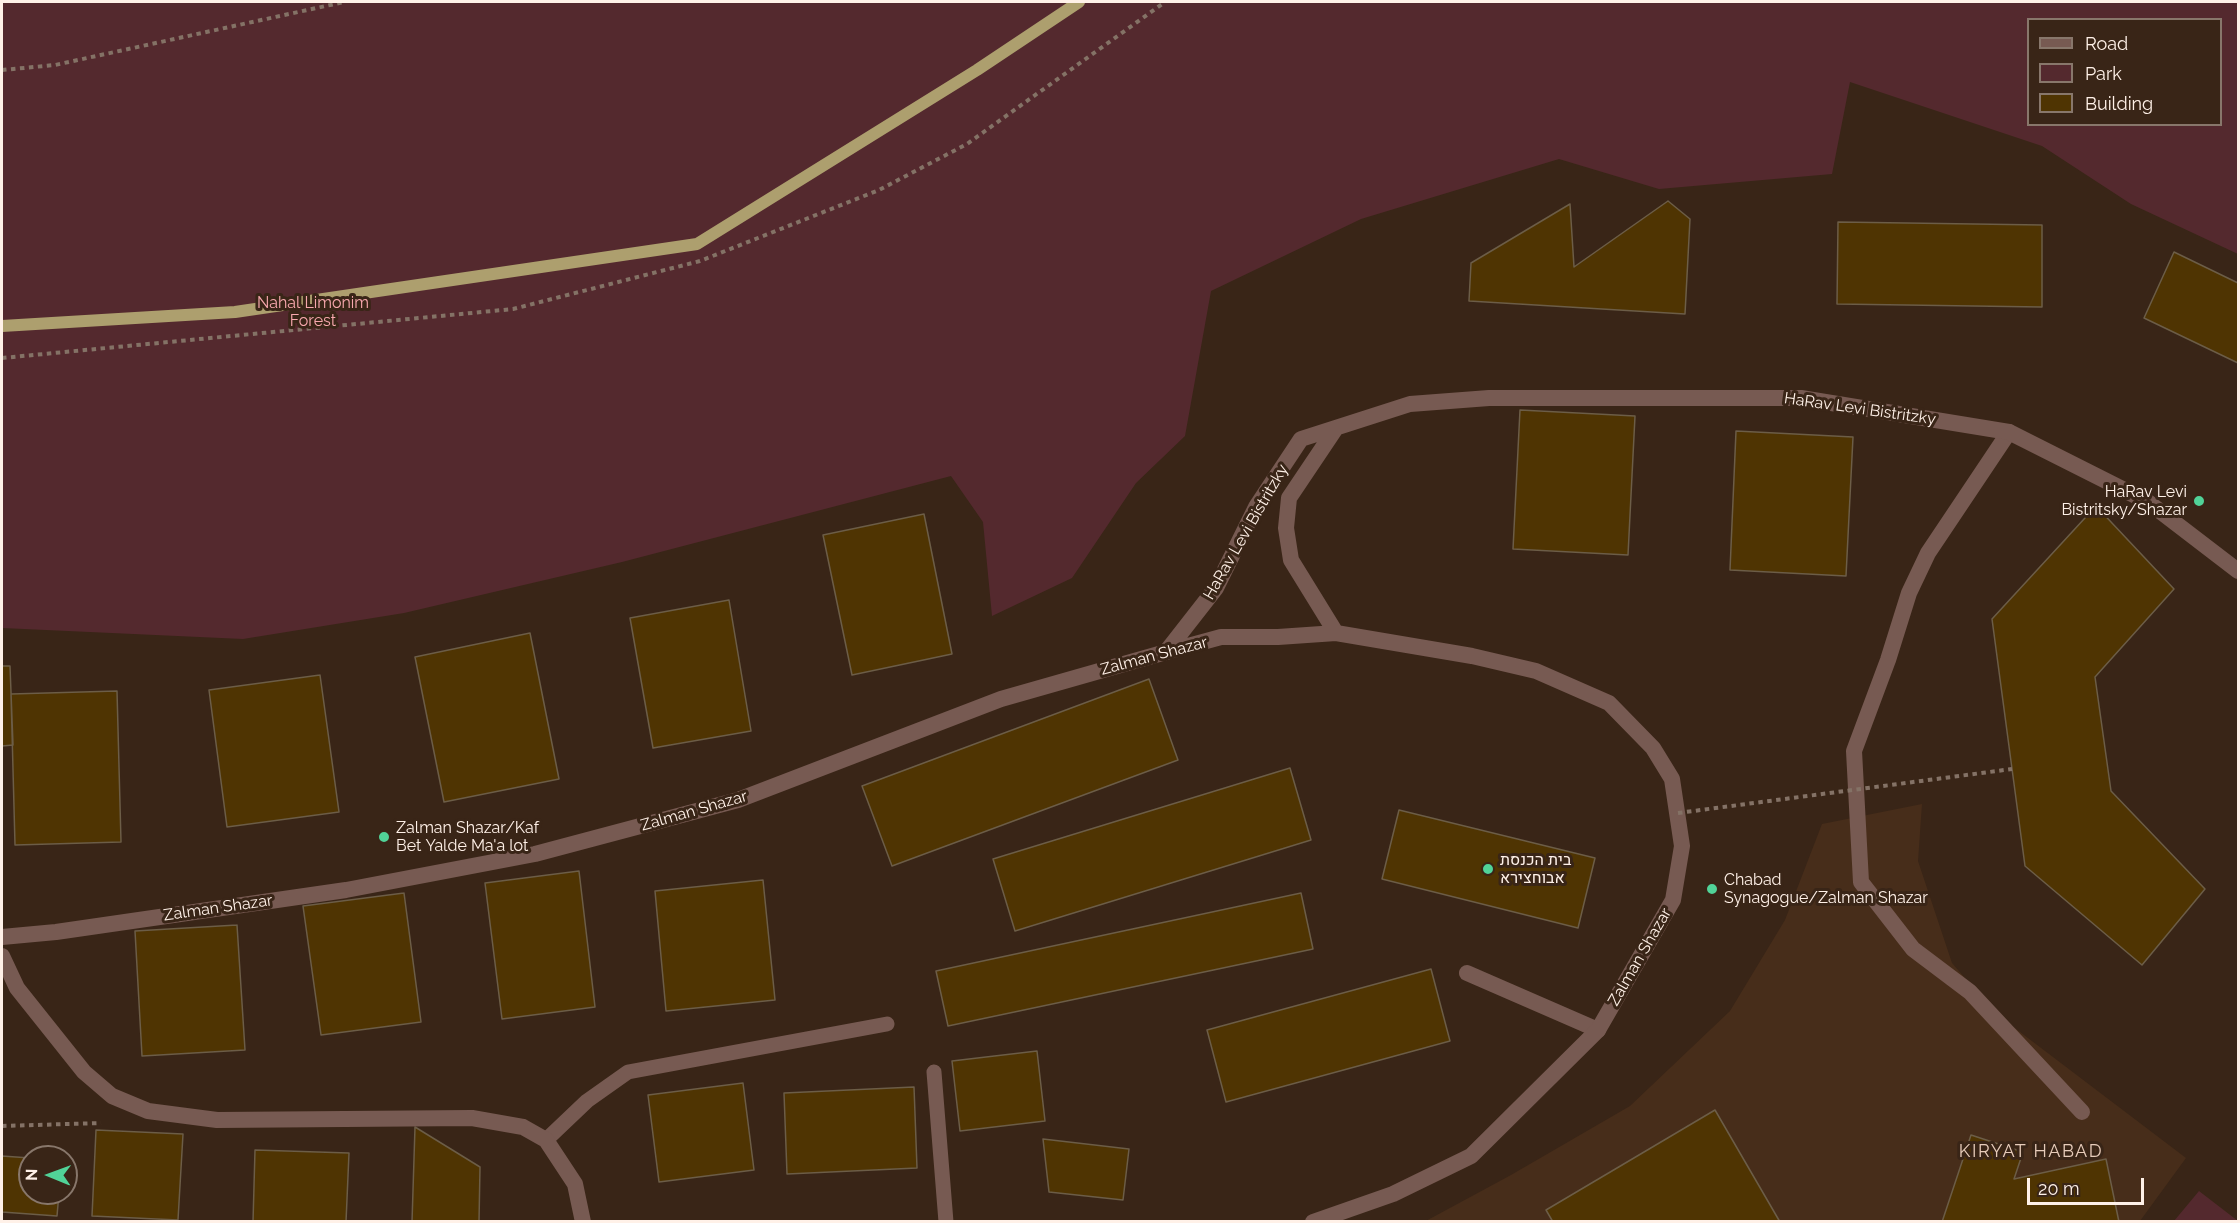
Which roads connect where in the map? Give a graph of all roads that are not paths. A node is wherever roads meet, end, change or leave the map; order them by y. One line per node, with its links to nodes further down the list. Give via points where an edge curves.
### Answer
1 (1336, 428): 2 (street, HaRav Levi Bistritzky, via 1410,404 1489,398 1801,398); 4 (street, HaRav Levi Bistritzky, via 1289,498 1286,528 1291,560); 5 (street, HaRav Levi Bistritzky, via 1301,439 1256,507 1216,588)
2 (2009, 432): 3 (street, HaRav Levi Bistritzky, via 2148,502); 12 (street, via 1928,553 1909,593 1854,751 1861,882 1913,949 1970,992)
3 (2238, 571)
4 (1336, 633): 5 (street, Zalman Shazar, via 1221,637); 10 (street, Zalman Shazar, via 1536,671 1609,703 1653,748 1672,779 1678,813 1682,846 1673,900)
5 (1166, 652): 6 (street, Zalman Shazar, via 1000,699 738,800 535,854 346,890)
6 (2, 937)
7 (2, 956): 13 (street, via 17,988 84,1072 112,1096 148,1111 217,1120 472,1118 523,1127)
8 (1467, 973): 10 (street)
9 (887, 1024): 13 (lane, via 628,1072 587,1101)
10 (1598, 1030): 16 (street, Zalman Shazar, via 1472,1156 1393,1194)
11 (934, 1072): 15 (lane)
12 (2082, 1112)
13 (546, 1140): 14 (street, via 575,1184)
14 (583, 1221)
15 (946, 1221)
16 (1313, 1221)

